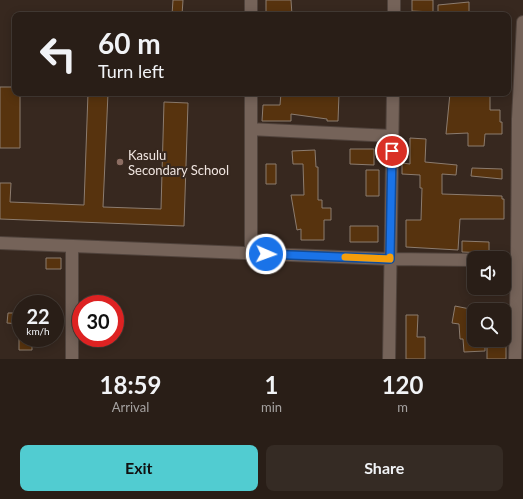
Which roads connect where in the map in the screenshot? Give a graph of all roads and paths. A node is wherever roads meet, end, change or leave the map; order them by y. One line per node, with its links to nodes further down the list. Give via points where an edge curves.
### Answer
1 (251, 0): 3 (street)
2 (394, 0): 4 (street)
3 (251, 12)
4 (394, 12)
5 (523, 22): 16 (street, via 518,119)
6 (251, 96): 8 (street)
7 (393, 96): 9 (street)
8 (251, 129): 9 (street); 12 (street)
9 (392, 136): 13 (street)
10 (0, 243): 11 (street)
11 (72, 246): 12 (street); 17 (street)
12 (251, 253): 13 (street)
13 (390, 259): 14 (street); 18 (street)
14 (467, 260)
15 (511, 261): 16 (street)
16 (517, 261): 19 (street)
17 (72, 359)
18 (389, 359)
19 (515, 359)

